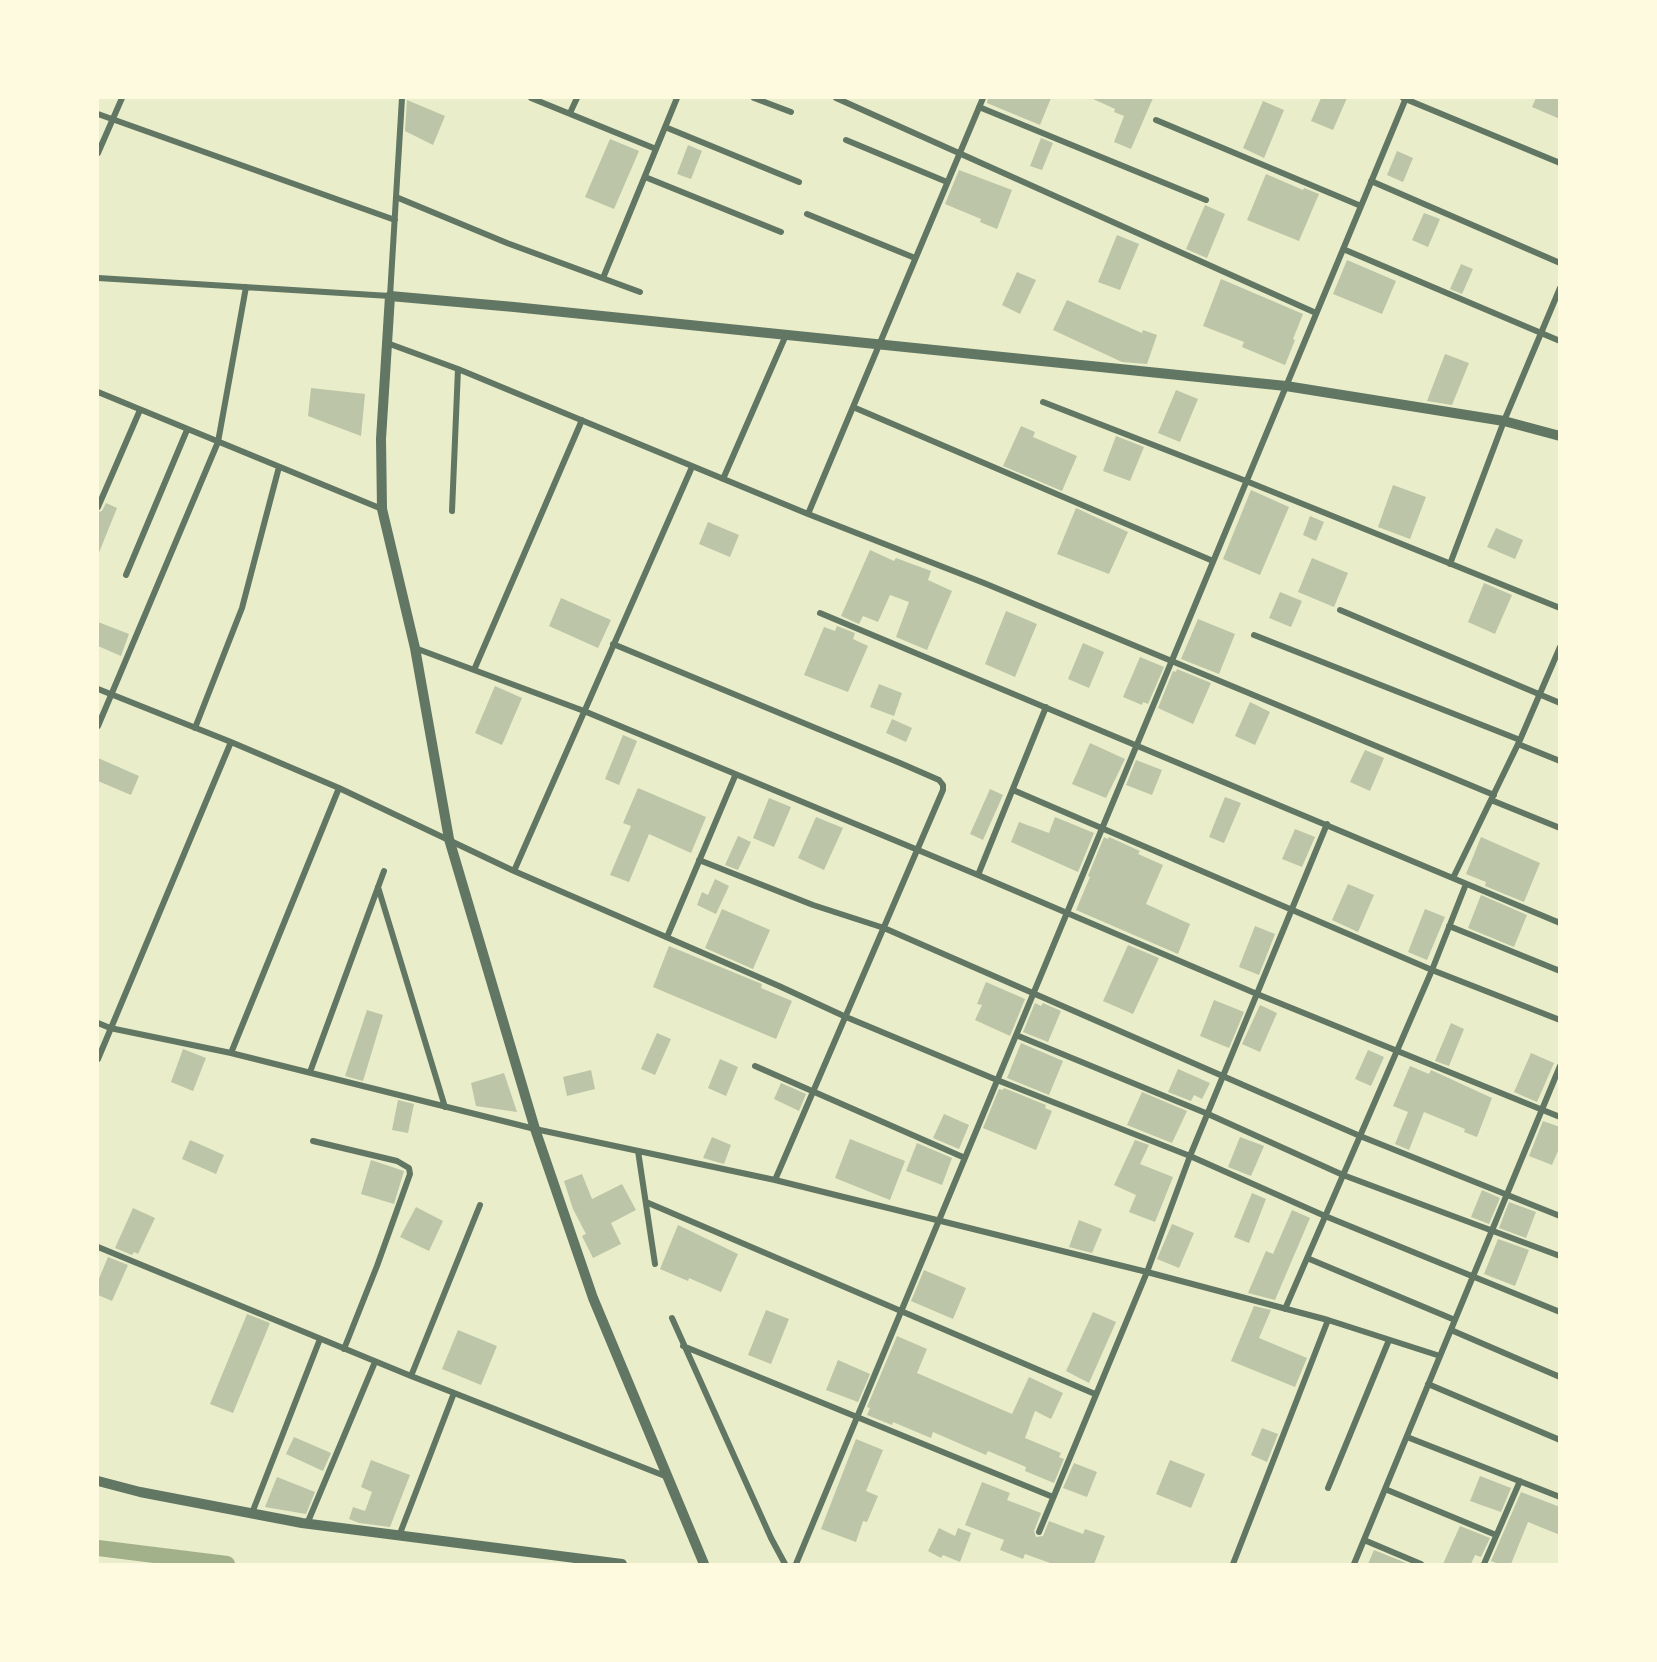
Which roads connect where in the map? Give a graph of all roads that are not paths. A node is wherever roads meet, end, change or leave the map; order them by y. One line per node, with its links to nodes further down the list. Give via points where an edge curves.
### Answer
1 (122, 98): 14 (street)
2 (402, 98): 26 (street)
3 (531, 98): 12 (street)
4 (577, 98): 12 (street)
5 (677, 98): 16 (street)
6 (754, 98): 11 (street)
7 (836, 98): 19 (street)
8 (983, 98): 10 (street)
9 (1405, 98): 21 (street); 23 (street)
10 (979, 107): 19 (street); 27 (street)
11 (791, 112)
12 (570, 113): 18 (street)
13 (98, 114): 14 (street)
14 (113, 119): 20 (street); 30 (street)
15 (1156, 120): 28 (street)
16 (665, 127): 18 (street); 24 (street)
17 (846, 140): 25 (street)
18 (656, 149): 22 (street)
19 (959, 152): 25 (street); 41 (street)
20 (98, 153)
21 (1560, 163)
22 (645, 177): 31 (street); 36 (street)
23 (1371, 181): 28 (street); 34 (street)
24 (799, 182)
25 (947, 182): 33 (street)
26 (396, 197): 30 (street); 36 (street)
27 (1206, 200)
28 (1361, 206): 32 (street)
29 (807, 213): 33 (street)
30 (395, 220): 40 (street)
31 (781, 232)
32 (1343, 249): 41 (street); 42 (street)
33 (915, 258): 46 (street)
34 (1560, 263)
35 (98, 278): 37 (street)
36 (603, 278): 39 (street)
37 (246, 287): 40 (street); 57 (street)
38 (1560, 288): 42 (street)
39 (639, 292)
40 (390, 296): 43 (street); 45 (street)
41 (1316, 313): 48 (street)
42 (1540, 333): 44 (street); 54 (street)
43 (786, 335): 46 (street); 60 (street)
44 (1560, 341)
45 (387, 343): 47 (street); 63 (street, via 381,439)
46 (880, 344): 48 (street); 51 (street)
47 (458, 369): 53 (street); 64 (street)
48 (1286, 386): 54 (street); 61 (street)
49 (98, 392): 52 (street)
50 (1043, 402): 61 (street)
51 (854, 407): 65 (street); 66 (street)
52 (140, 410): 55 (street); 62 (street)
53 (582, 420): 58 (street); 77 (street)
54 (1504, 421): 56 (street); 67 (street)
55 (187, 430): 57 (street); 68 (street)
56 (1560, 436)
57 (218, 442): 59 (street); 80 (street)
58 (692, 466): 60 (street); 73 (street)
59 (279, 467): 63 (street); 85 (street, via 242,608)
60 (723, 479): 65 (street)
61 (1246, 481): 66 (street); 67 (street)
62 (98, 507)
63 (382, 509): 75 (street)
64 (452, 511)
65 (808, 514): 76 (street)
66 (1213, 561): 76 (street)
67 (1450, 564): 69 (street)
68 (126, 574)
69 (1560, 608)
70 (1340, 610): 79 (street)
71 (820, 613): 82 (street)
72 (1254, 635): 87 (street)
73 (613, 644): 83 (street); 98 (street, via 942,782 943,790)
74 (1560, 647): 79 (street)
75 (415, 648): 77 (street); 97 (street)
76 (1172, 662): 88 (street); 93 (street)
77 (474, 670): 83 (street)
78 (98, 688): 80 (street)
79 (1540, 693): 81 (street); 87 (street)
80 (111, 694): 84 (street); 85 (street)
81 (1560, 702)
82 (1046, 707): 88 (street); 92 (street)
83 (584, 711): 90 (street); 101 (street)
84 (98, 726)
85 (195, 728): 86 (street)
86 (231, 742): 91 (street); 119 (street)
87 (1519, 742): 89 (street); 93 (street)
88 (1136, 746): 94 (street); 95 (street)
89 (1560, 761)
90 (735, 776): 98 (street); 99 (street)
91 (339, 788): 97 (street); 122 (street)
92 (1013, 790): 95 (street); 102 (street)
93 (1492, 798): 96 (street); 103 (street)
94 (1327, 824): 103 (street); 106 (street)
95 (1102, 828): 106 (street); 107 (street)
96 (1560, 828)
97 (449, 839): 101 (street); 134 (street)
98 (918, 850): 102 (street); 110 (street)
99 (699, 861): 110 (street, via 813,906); 111 (street)
100 (384, 871): 105 (street)
101 (514, 871): 111 (street)
102 (978, 875): 107 (street)
103 (1453, 878): 104 (street)
104 (1466, 884): 108 (street); 109 (street)
105 (378, 887): 126 (street); 130 (street)
106 (1291, 909): 112 (street); 115 (street)
107 (1066, 914): 114 (street); 115 (street)
108 (1560, 923)
109 (1449, 926): 112 (street); 113 (street)
110 (884, 928): 114 (street); 116 (street)
111 (667, 937): 116 (street)
112 (1432, 970): 117 (street); 121 (street)
113 (1560, 971)
114 (1034, 993): 120 (street); 127 (street)
115 (1257, 994): 121 (street); 127 (street)
116 (846, 1017): 128 (street); 129 (street)
117 (1560, 1020)
118 (98, 1023): 119 (street)
119 (110, 1028): 122 (street); 123 (street)
120 (1016, 1035): 128 (street); 132 (street)
121 (1395, 1052): 131 (street); 135 (street)
122 (231, 1053): 126 (street)
123 (98, 1059)
124 (755, 1066): 129 (street)
125 (1560, 1066): 131 (street)
126 (310, 1072): 130 (street)
127 (1224, 1076): 132 (street); 135 (street)
128 (997, 1080): 138 (street); 139 (street)
129 (813, 1092): 139 (street); 141 (street)
130 (445, 1107): 134 (street)
131 (1541, 1110): 133 (street); 142 (street)
132 (1208, 1114): 138 (street); 140 (street)
133 (1560, 1117)
134 (535, 1129): 137 (street); 176 (street, via 592,1298)
135 (1360, 1136): 140 (street); 142 (street)
136 (313, 1141): 165 (street, via 397,1161 409,1168 410,1174)
137 (638, 1151): 141 (street); 143 (street)
138 (1190, 1156): 145 (street); 153 (street)
139 (965, 1158): 147 (street)
140 (1343, 1175): 145 (street); 148 (street)
141 (775, 1180): 147 (street)
142 (1506, 1196): 146 (street); 148 (street)
143 (646, 1202): 152 (street); 156 (street)
144 (480, 1205): 168 (street)
145 (1325, 1216): 151 (street); 154 (street)
146 (1560, 1216)
147 (939, 1221): 153 (street); 156 (street)
148 (1492, 1231): 150 (street); 154 (street)
149 (98, 1247): 162 (street)
150 (1560, 1256)
151 (1307, 1258): 155 (street); 160 (street)
152 (655, 1264)
153 (1147, 1272): 155 (street); 172 (street)
154 (1473, 1277): 157 (street); 160 (street)
155 (1285, 1309): 159 (street)
156 (901, 1311): 172 (street); 173 (street)
157 (1560, 1312)
158 (672, 1318): 164 (street)
159 (1328, 1320): 163 (street); 193 (street)
160 (1455, 1320): 161 (street)
161 (1451, 1330): 166 (street); 169 (street)
162 (320, 1339): 165 (street); 183 (street)
163 (1389, 1340): 166 (street); 179 (street)
164 (684, 1346): 173 (street); 191 (street)
165 (344, 1349): 167 (street)
166 (1440, 1356): 170 (street)
167 (375, 1362): 168 (street); 184 (street)
168 (411, 1376): 171 (street)
169 (1560, 1377)
170 (1428, 1384): 174 (street); 175 (street)
171 (454, 1393): 176 (street); 187 (street)
172 (1095, 1394): 181 (street)
173 (857, 1418): 181 (street); 192 (street)
174 (1407, 1437): 178 (street); 180 (street)
175 (1560, 1440)
176 (666, 1476): 190 (street)
177 (98, 1481): 183 (street)
178 (1520, 1481): 182 (street); 186 (street)
179 (1329, 1488)
180 (1385, 1489): 186 (street); 188 (street)
181 (1053, 1497): 185 (street)
182 (1560, 1497)
183 (252, 1514): 184 (street)
184 (307, 1524): 187 (street)
185 (1039, 1532)
186 (1496, 1535): 196 (street)
187 (399, 1536): 189 (street)
188 (1364, 1540): 194 (street); 195 (street)
189 (622, 1564)
190 (704, 1564)
191 (785, 1564)
192 (796, 1564)
193 (1233, 1564)
194 (1354, 1564)
195 (1421, 1564)
196 (1484, 1564)

